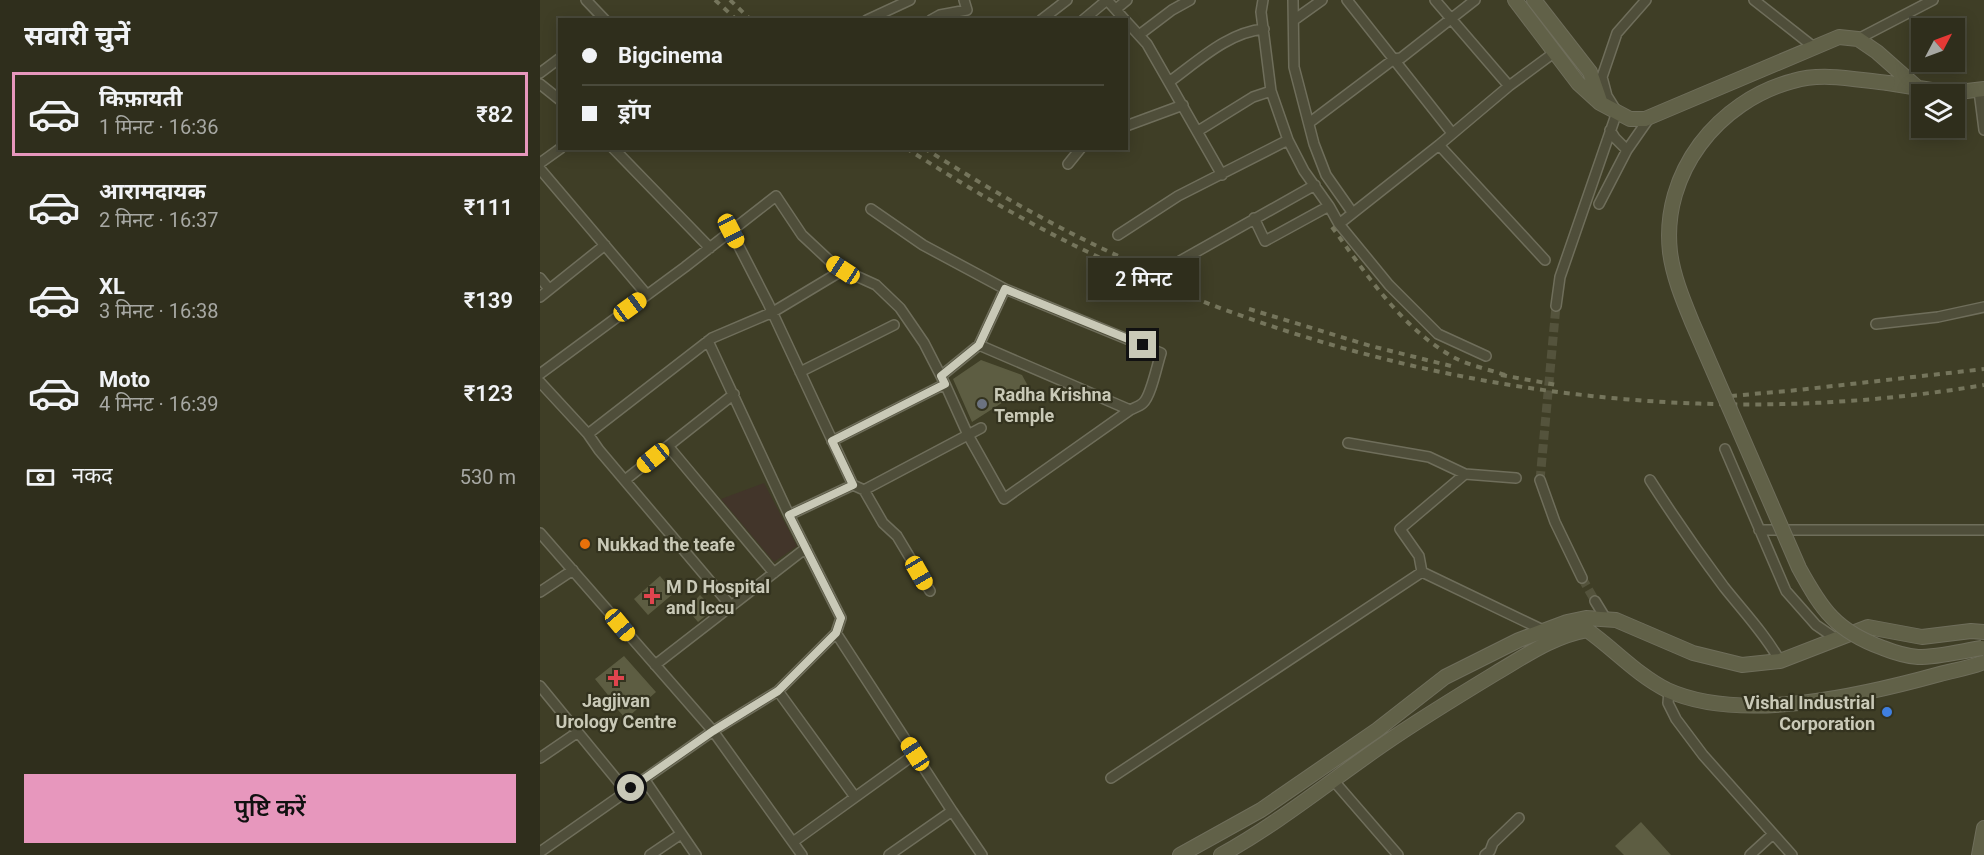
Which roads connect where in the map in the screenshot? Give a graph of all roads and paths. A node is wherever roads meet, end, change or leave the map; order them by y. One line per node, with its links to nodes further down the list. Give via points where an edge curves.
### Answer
1 (586, 0): 20 (street)
2 (910, 0): 21 (street)
3 (964, 0): 22 (street, via 967,10)
4 (1067, 0): 23 (street)
5 (1107, 0): 19 (street); 24 (street)
6 (1127, 0): 19 (street)
7 (1190, 0): 30 (street)
8 (1263, 0): 29 (street)
9 (1293, 0): 26 (street)
10 (1322, 0): 26 (street)
11 (1347, 0): 34 (street)
12 (1435, 0): 27 (street)
13 (1475, 0): 27 (street)
14 (1515, 0): 33 (street)
15 (1534, 0): 46 (street, via 1590,72)
16 (1646, 0): 48 (street, via 1617,33 1602,77)
17 (1754, 0): 32 (street)
18 (1933, 0): 31 (street)
19 (1116, 9): 25 (street)
20 (602, 18)
21 (871, 18)
22 (935, 18)
23 (1044, 18)
24 (1085, 18)
25 (1124, 18)
26 (1294, 20): 50 (street, via 1294,67)
27 (1451, 20): 34 (street, via 1401,58); 40 (street)
28 (1128, 22): 30 (street)
29 (1264, 29): 37 (street, via 1252,30 1227,42); 43 (street)
30 (1139, 35): 37 (street)
31 (1858, 39): 32 (street, via 1839,38); 39 (street)
32 (1815, 48): 49 (street)
33 (1555, 52): 40 (street); 46 (street, via 1578,83)
34 (1394, 59): 50 (street); 55 (street)
35 (558, 60): 36 (street)
36 (540, 73)
37 (1169, 82): 47 (street)
38 (540, 84): 45 (street)
39 (1913, 84)
40 (1509, 86): 55 (street)
41 (1911, 88): 132 (street, bridge, via 1829,76 1794,80 1760,93 1734,109 1706,137 1684,169 1669,220 1670,253 1697,333 1799,568 1831,618 1858,639 1893,652 1918,657)
42 (1982, 90): 44 (street); 53 (street)
43 (1271, 91): 54 (street, via 1253,97); 56 (street)
44 (1965, 92)
45 (558, 98)
46 (1600, 103): 48 (street)
47 (1183, 105): 51 (street); 54 (street)
48 (1617, 112): 49 (street, via 1630,119); 52 (street)
49 (1650, 117): 61 (street)
50 (1309, 123): 70 (street, via 1326,175)
51 (1128, 125)
52 (1610, 130): 61 (street); 85 (street, via 1560,277)
53 (1984, 130)
54 (1198, 131): 65 (street)
55 (1452, 133): 57 (street)
56 (1288, 140): 65 (street); 66 (street)
57 (1439, 145): 70 (street); 77 (street)
58 (558, 150): 62 (street)
59 (615, 150): 76 (street)
60 (1079, 150): 63 (street)
61 (1627, 150): 67 (street)
62 (540, 163)
63 (1068, 164)
64 (540, 169): 75 (street)
65 (1222, 175): 74 (street, via 1178,196)
66 (1315, 186): 68 (street); 71 (street)
67 (1599, 204)
68 (1329, 206): 71 (street, via 1265,241); 72 (street)
69 (872, 209): 81 (street, via 923,245)
70 (1352, 212): 72 (street)
71 (1254, 218): 78 (street)
72 (1339, 224): 92 (street, via 1389,285 1438,334)
73 (731, 231): 76 (street); 79 (street, via 776,196 802,235); 87 (street)
74 (1118, 235)
75 (605, 245): 82 (street); 83 (street)
76 (710, 248): 83 (street)
77 (1545, 260)
78 (1180, 261)
79 (843, 270): 87 (street); 95 (street, via 876,285 900,308)
80 (540, 278): 82 (street)
81 (1005, 289): 91 (street); 98 (street, via 1161,353 1150,391 1143,403)
82 (549, 290): 84 (street)
83 (647, 295): 94 (street)
84 (540, 297)
85 (1557, 306)
86 (1984, 307): 88 (street)
87 (773, 312): 90 (street); 93 (street)
88 (1875, 324)
89 (894, 325): 93 (street)
90 (708, 341): 97 (street); 100 (street)
91 (979, 345): 95 (street); 98 (street)
92 (1485, 356)
93 (800, 372): 102 (street)
94 (540, 374)
95 (943, 380): 101 (street); 102 (street)
96 (540, 382): 100 (street)
97 (734, 394): 104 (street); 113 (street)
98 (1130, 410): 101 (street, via 1004,499)
99 (981, 428): 101 (street)
100 (588, 434): 108 (street)
101 (968, 435): 112 (street)
102 (832, 441): 111 (street)
103 (1348, 443): 106 (street, via 1429,457)
104 (668, 446): 108 (street); 120 (street)
105 (1725, 449): 114 (street)
106 (1465, 474): 107 (street); 119 (street, via 1400,529 1419,556)
107 (1516, 478)
108 (625, 480): 125 (street)
109 (1540, 480): 121 (street)
110 (1650, 480): 133 (street)
111 (853, 485): 112 (street); 113 (street)
112 (864, 490): 122 (street)
113 (789, 515): 117 (street)
114 (1759, 530): 115 (street); 131 (street, via 1786,591 1816,625)
115 (1984, 530)
116 (540, 533): 118 (street)
117 (806, 548): 120 (street); 130 (street, via 841,618)
118 (573, 570): 123 (street); 134 (street)
119 (1422, 572): 128 (street); 142 (street)
120 (774, 573): 125 (street)
121 (1582, 578)
122 (930, 591)
123 (540, 592)
124 (1595, 602): 126 (street)
125 (731, 606): 134 (street)
126 (1606, 619): 127 (street); 133 (street, via 1718,661 1742,665)
127 (1586, 624): 128 (street); 137 (street, via 1638,672); 144 (street, via 1452,699)
128 (1545, 631): 160 (street, via 1445,677 1377,730 1261,810)
129 (1984, 632): 131 (street, via 1922,637 1868,627)
130 (836, 633): 136 (street); 140 (street)
131 (1835, 638): 133 (street)
132 (1983, 653): 137 (street, via 1915,682 1779,706 1699,700)
133 (1780, 661)
134 (655, 665): 138 (street)
135 (540, 686): 139 (street)
136 (778, 691): 138 (street); 146 (street)
137 (1669, 691): 151 (street, via 1668,703 1676,719)
138 (713, 731): 143 (street); 152 (street)
139 (578, 732): 141 (street); 145 (street)
140 (915, 754): 146 (street); 147 (street)
141 (540, 758)
142 (1111, 778)
143 (644, 779): 145 (street); 150 (street)
144 (1333, 780): 161 (street, via 1256,836); 162 (street)
145 (626, 791): 154 (street)
146 (855, 797): 152 (street)
147 (952, 811): 158 (street); 159 (street)
148 (1519, 818): 163 (street)
149 (1984, 828): 153 (street)
150 (681, 834): 155 (street); 156 (street)
151 (1773, 834): 164 (street); 165 (street)
152 (794, 842): 157 (street)
153 (1981, 850)
154 (540, 852)
155 (650, 855)
156 (696, 855)
157 (802, 855)
158 (889, 855)
159 (982, 855)
160 (1180, 855)
161 (1221, 855)
162 (1398, 855)
163 (1485, 855)
164 (1750, 855)
165 (1792, 855)

